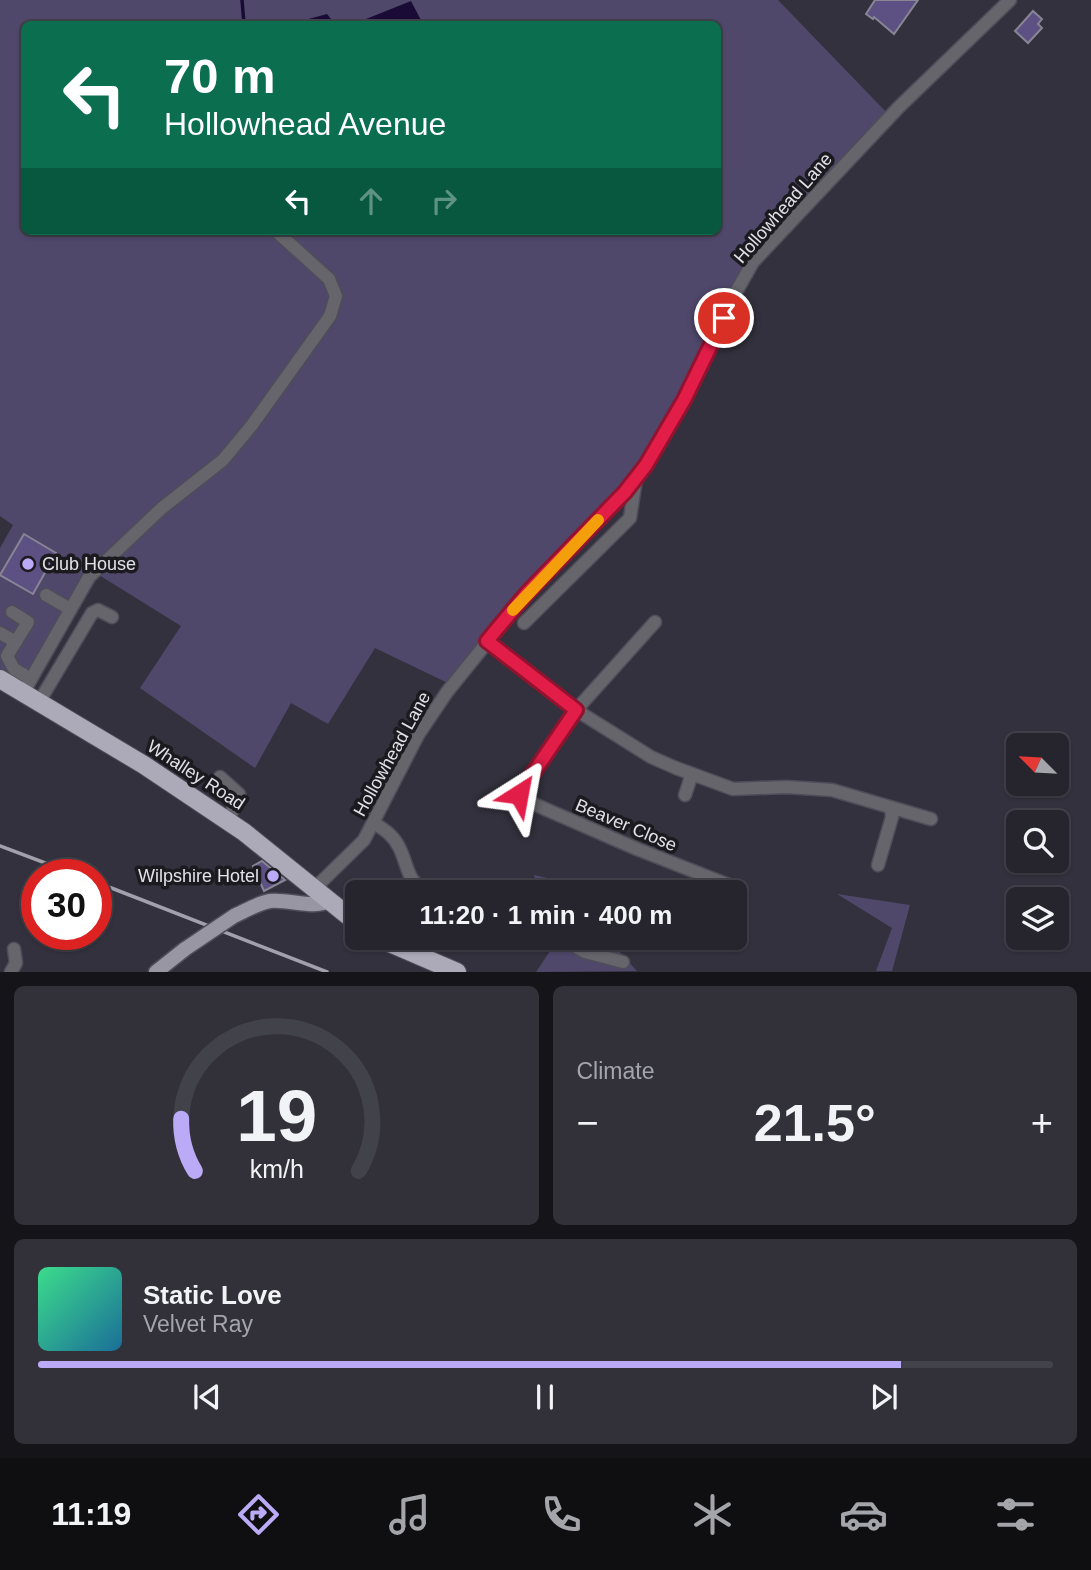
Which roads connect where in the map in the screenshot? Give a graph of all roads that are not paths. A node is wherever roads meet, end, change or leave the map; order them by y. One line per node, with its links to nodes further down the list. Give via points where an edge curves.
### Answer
1 (1010, 0): 3 (street, Hollowhead Lane, via 899,107 753,262 662,441)
2 (280, 235): 5 (street, via 329,279 336,296 330,316 223,460 105,559)
3 (636, 478): 9 (street, Hollowhead Lane, via 630,518); 11 (street, Hollowhead Lane)
4 (46, 595): 5 (street)
5 (70, 609): 15 (street)
6 (12, 612): 12 (street, via 28,622)
7 (112, 617): 16 (street, via 98,610 92,613)
8 (655, 622): 17 (street)
9 (524, 623)
10 (0, 633): 12 (street)
11 (487, 641): 17 (street); 24 (street, Hollowhead Lane, via 418,735)
12 (16, 642): 13 (street)
13 (3, 654): 15 (street)
14 (0, 679): 15 (highway, Whalley Road)
15 (27, 686): 16 (highway, Whalley Road)
16 (39, 702): 23 (highway, Whalley Road)
17 (576, 710): 18 (street, via 651,757); 27 (street, Beaver Close, via 519,794)
18 (692, 774): 20 (street); 21 (street, via 733,789 832,790 858,805 875,803)
19 (220, 777): 23 (street, via 239,794)
20 (685, 795)
21 (891, 808): 22 (street); 25 (street)
22 (930, 819)
23 (226, 820): 28 (highway, Whalley Road)
24 (374, 823): 26 (street, via 389,832); 28 (street, Hollowhead Lane, via 348,858)
25 (878, 865)
26 (412, 880)
27 (716, 880)
28 (316, 888): 29 (highway, Whalley Road)
29 (330, 900): 30 (highway, Whalley Road); 36 (main road, bridge, via 317,905 266,902 234,916)
30 (345, 913)
31 (14, 949): 35 (street, via 16,963)
32 (402, 950): 37 (highway)
33 (581, 950): 34 (street)
34 (623, 962)
35 (11, 971)
36 (156, 971)
37 (457, 971)

